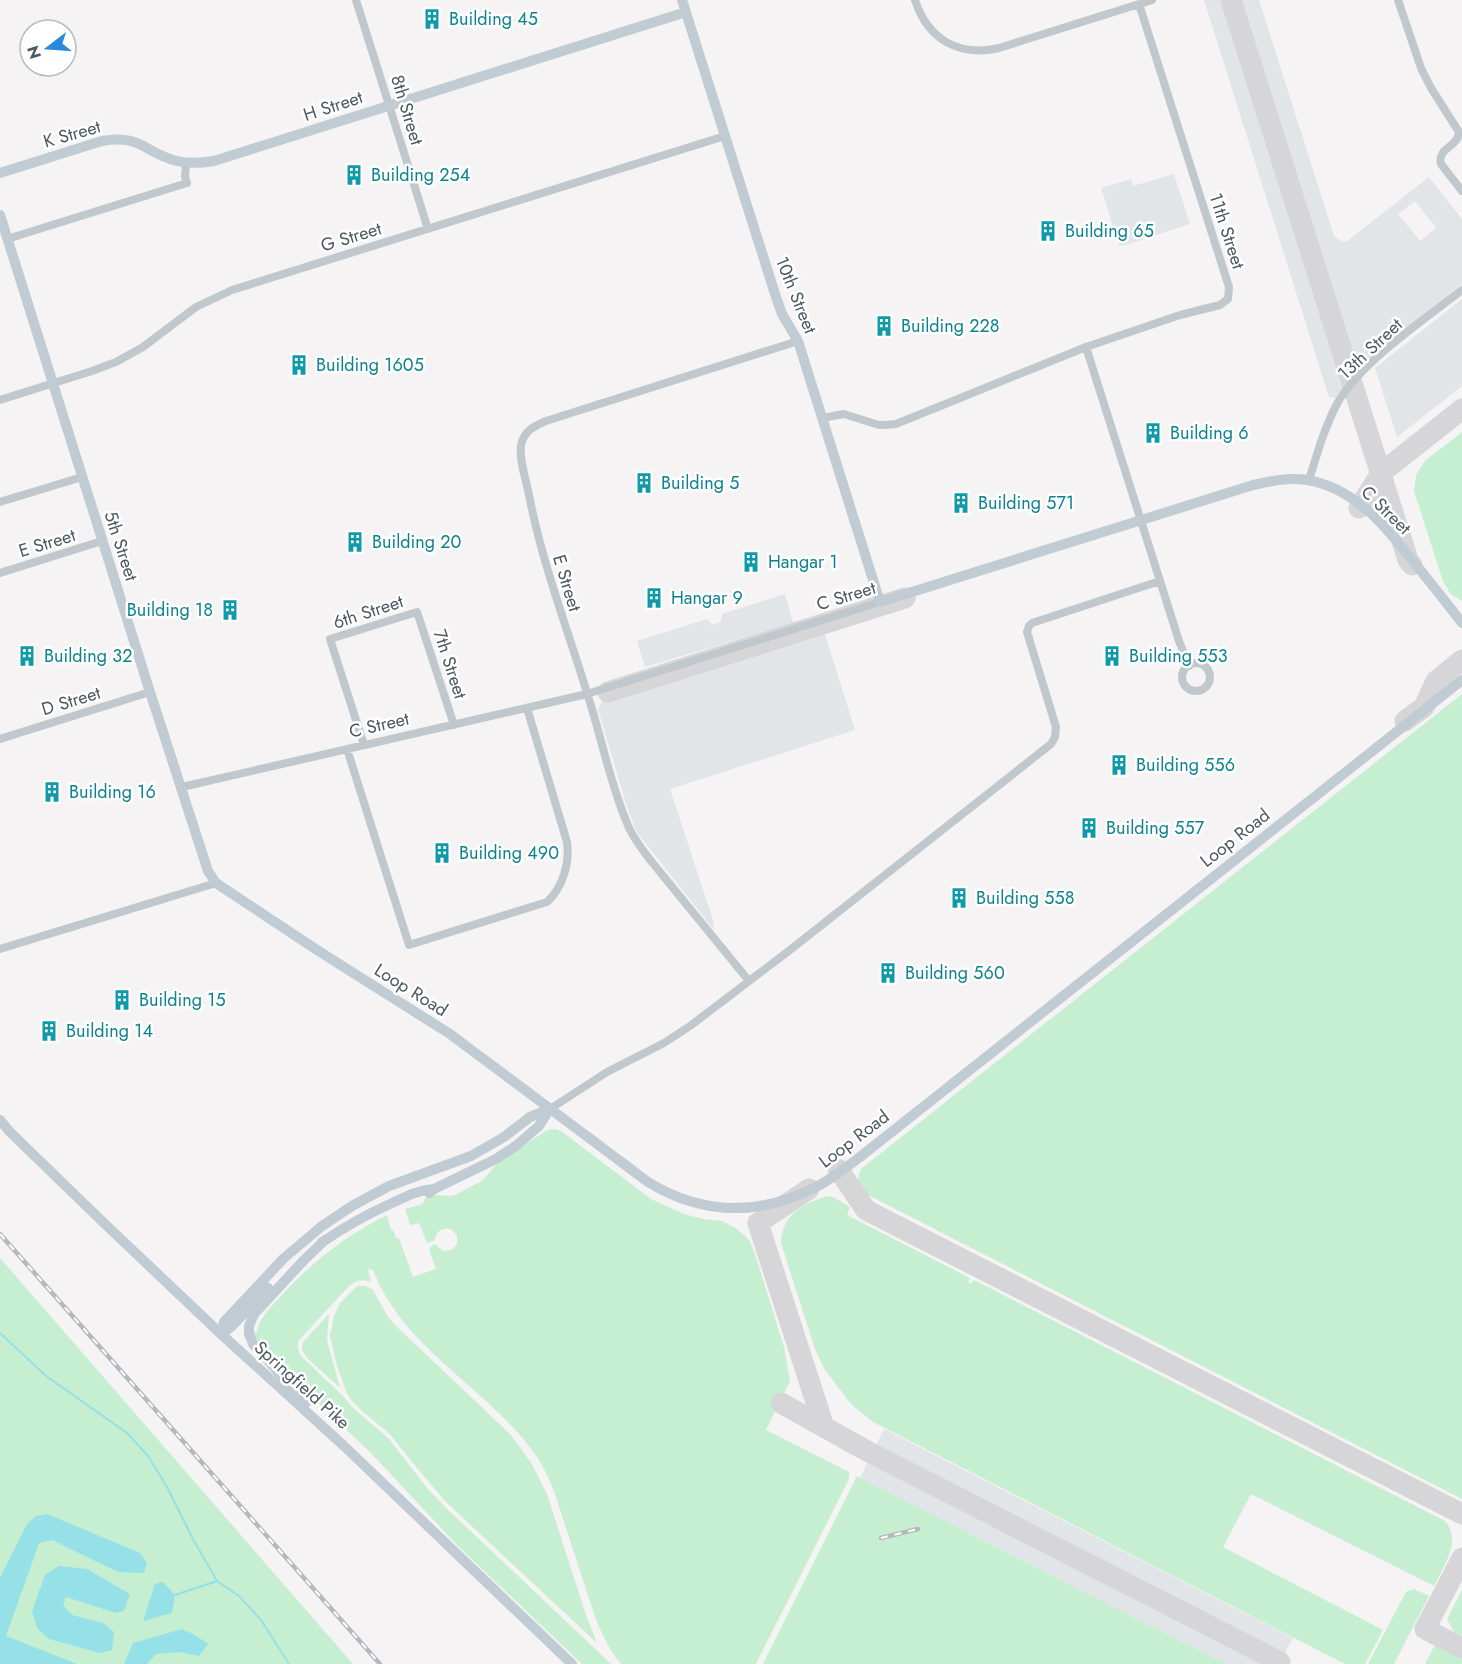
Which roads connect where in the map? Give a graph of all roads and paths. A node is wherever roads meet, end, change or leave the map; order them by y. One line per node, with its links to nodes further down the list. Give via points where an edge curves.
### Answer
1 (356, 0): 8 (street, 8th Street)
2 (682, 0): 7 (street, 10th Street)
3 (915, 0): 6 (street, via 924,21 937,35 957,47 975,51 999,48)
4 (1152, 0): 6 (street)
5 (1398, 0): 12 (street, via 1421,68 1459,132 1440,160)
6 (1139, 4): 18 (street, 11th Street, via 1229,295 1220,305)
7 (686, 12): 8 (street, H Street); 9 (street, 10th Street)
8 (390, 106): 10 (street, H Street, via 222,159); 14 (street, 8th Street)
9 (725, 136): 14 (street, G Street); 17 (street, 10th Street, via 782,314)
10 (186, 163): 11 (street, K Street, via 138,143 117,139); 15 (street, via 187,183)
11 (0, 173)
12 (1462, 191)
13 (0, 215): 15 (street, 5th Street)
14 (428, 229): 19 (street, G Street, via 222,294 188,312 124,358)
15 (7, 239): 19 (street, 5th Street)
16 (1462, 291): 23 (street, 13th Street, via 1381,354 1352,383 1327,425)
17 (798, 341): 21 (street, 10th Street); 35 (street, E Street, via 546,421 531,428 525,436 521,454 534,523)
18 (1086, 347): 21 (street, 11th Street, via 896,424 884,425 844,414); 25 (street)
19 (53, 384): 20 (street, G Street); 22 (street, 5th Street)
20 (0, 400)
21 (822, 418): 29 (street, 10th Street)
22 (82, 477): 24 (street); 26 (street, 5th Street)
23 (1309, 480): 25 (street, C Street, via 1265,482); 31 (street, C Street, via 1344,493 1375,517)
24 (0, 502)
25 (1140, 521): 28 (street); 29 (street, C Street)
26 (102, 541): 27 (street, E Street); 34 (street, 5th Street)
27 (0, 573)
28 (1160, 581): 32 (street); 44 (street, via 1032,623 1027,632 1054,722 1053,741)
29 (880, 602): 35 (street, C Street)
30 (417, 612): 37 (street, 7th Street); 39 (street, 6th Street, via 330,639)
31 (1462, 623)
32 (1189, 666)
33 (1462, 680): 45 (street, Loop Road, via 860,1157 791,1199 750,1208 689,1202 648,1182)
34 (150, 692): 38 (street, D Street); 41 (street, 5th Street)
35 (587, 694): 36 (street, C Street); 44 (street, E Street, via 622,812 633,835)
36 (527, 708): 37 (street, C Street); 40 (street, via 567,842 568,860 556,894 548,902 409,945)
37 (454, 725): 39 (street, C Street)
38 (0, 739)
39 (364, 746): 40 (street, C Street)
40 (347, 749): 41 (street, C Street)
41 (182, 787): 42 (street, 5th Street, via 208,870)
42 (216, 883): 43 (street); 45 (street, Loop Road, via 433,1023)
43 (0, 949)
44 (749, 981): 45 (street, via 675,1036 607,1072)
45 (550, 1109): 49 (street, via 539,1126 496,1160 420,1198 396,1201); 50 (street, via 530,1117 471,1156 389,1186 327,1223 255,1288 224,1322)
46 (0, 1120): 48 (street, Springfield Pike)
47 (0, 1126): 48 (street, Springfield Pike)
48 (10, 1132): 50 (street, Springfield Pike)
49 (325, 1240): 50 (street, via 290,1267); 51 (street, via 254,1314 249,1334 253,1344)
50 (221, 1334): 51 (street, Springfield Pike)
51 (344, 1446): 52 (street, Springfield Pike)
52 (572, 1664)

